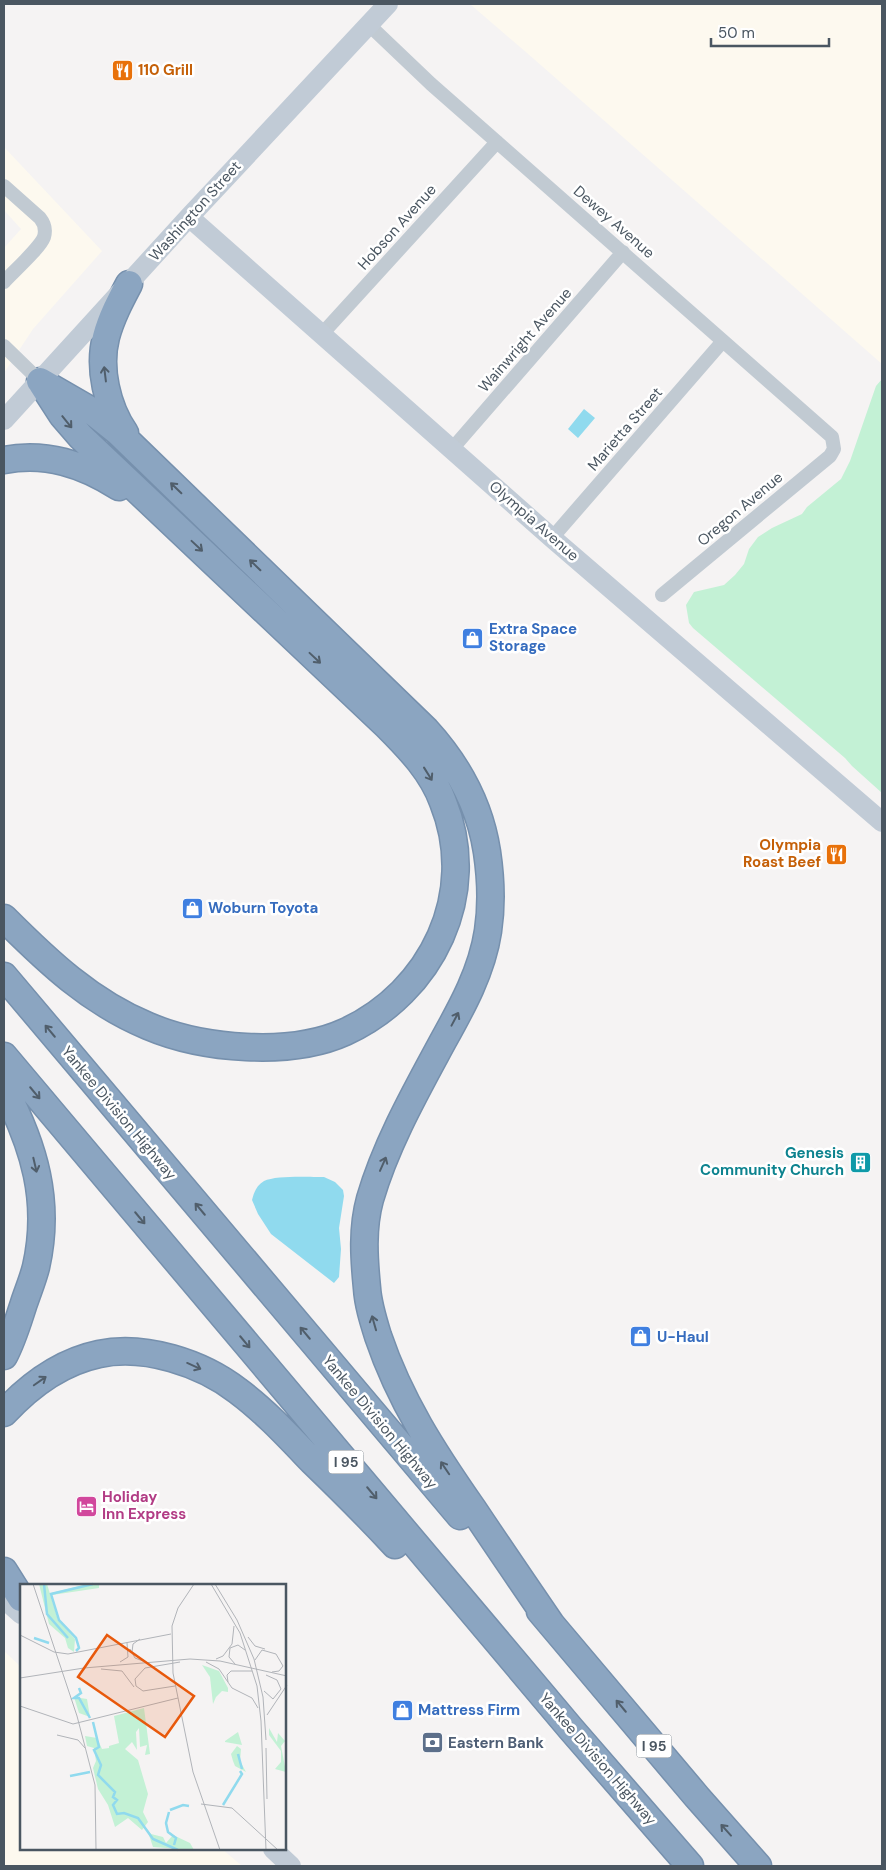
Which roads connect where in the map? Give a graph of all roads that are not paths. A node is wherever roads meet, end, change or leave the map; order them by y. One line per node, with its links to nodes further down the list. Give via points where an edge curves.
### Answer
1 (388, 4): 2 (main road, Washington Street)
2 (368, 24): 3 (street, Dewey Avenue); 5 (main road, Washington Street)
3 (497, 142): 6 (street, Dewey Avenue); 9 (street, Hobson Avenue)
4 (4, 186): 7 (street, via 40,218 45,231 42,241)
5 (189, 218): 8 (main road, Washington Street); 9 (main road, Olympia Avenue)
6 (623, 252): 10 (street, Dewey Avenue); 15 (street, Wainwright Avenue)
7 (4, 282)
8 (129, 284): 12 (main road, Washington Street); 16 (highway, one-way to 8, via 114,411 104,367 109,326)
9 (322, 334): 15 (main road, Olympia Avenue)
10 (723, 341): 14 (street, Dewey Avenue, via 830,434); 19 (street, Marietta Street)
11 (4, 346): 12 (street)
12 (40, 381): 13 (main road, Washington Street); 16 (highway, via 97,414); 18 (highway, one-way to 18, via 75,431)
13 (4, 420)
14 (834, 446): 20 (street, Oregon Avenue, via 827,458)
15 (452, 449): 19 (main road, Olympia Avenue)
16 (137, 450): 34 (highway, one-way to 16, via 432,1449 406,1405 383,1350 367,1291 364,1232 379,1172 478,969 488,933 490,870 476,810 452,762 426,730)
17 (4, 460): 18 (highway, via 25,456 52,458 81,467)
18 (170, 520): 22 (highway, one-way to 22, via 387,726 427,771 448,814 456,862 452,905 442,934 427,962 407,987 365,1022 321,1040 250,1047 212,1044 180,1036 122,1014 73,983)
19 (552, 538): 21 (main road, Olympia Avenue)
20 (662, 595)
21 (882, 822)
22 (4, 918)
23 (4, 976): 34 (highway, Yankee Division Highway / I 95, one-way to 23)
24 (4, 1056): 35 (highway, Yankee Division Highway / I 95, one-way to 35)
25 (4, 1088): 26 (highway, one-way to 26, via 30,1146 41,1198 39,1252)
26 (24, 1302): 27 (highway); 28 (highway)
27 (4, 1328)
28 (4, 1356)
29 (4, 1413): 35 (highway, one-way to 35, via 50,1374 99,1354 124,1351 153,1354 184,1362 218,1378 248,1398 292,1440)
30 (4, 1570): 31 (highway)
31 (20, 1596)
32 (4, 1599): 33 (main road)
33 (20, 1613)
34 (551, 1624): 39 (highway, Yankee Division Highway / I 95, one-way to 34)
35 (571, 1729): 38 (highway, Yankee Division Highway / I 95)
36 (274, 1850): 37 (main road)
37 (292, 1866)
38 (690, 1866)
39 (758, 1866)

